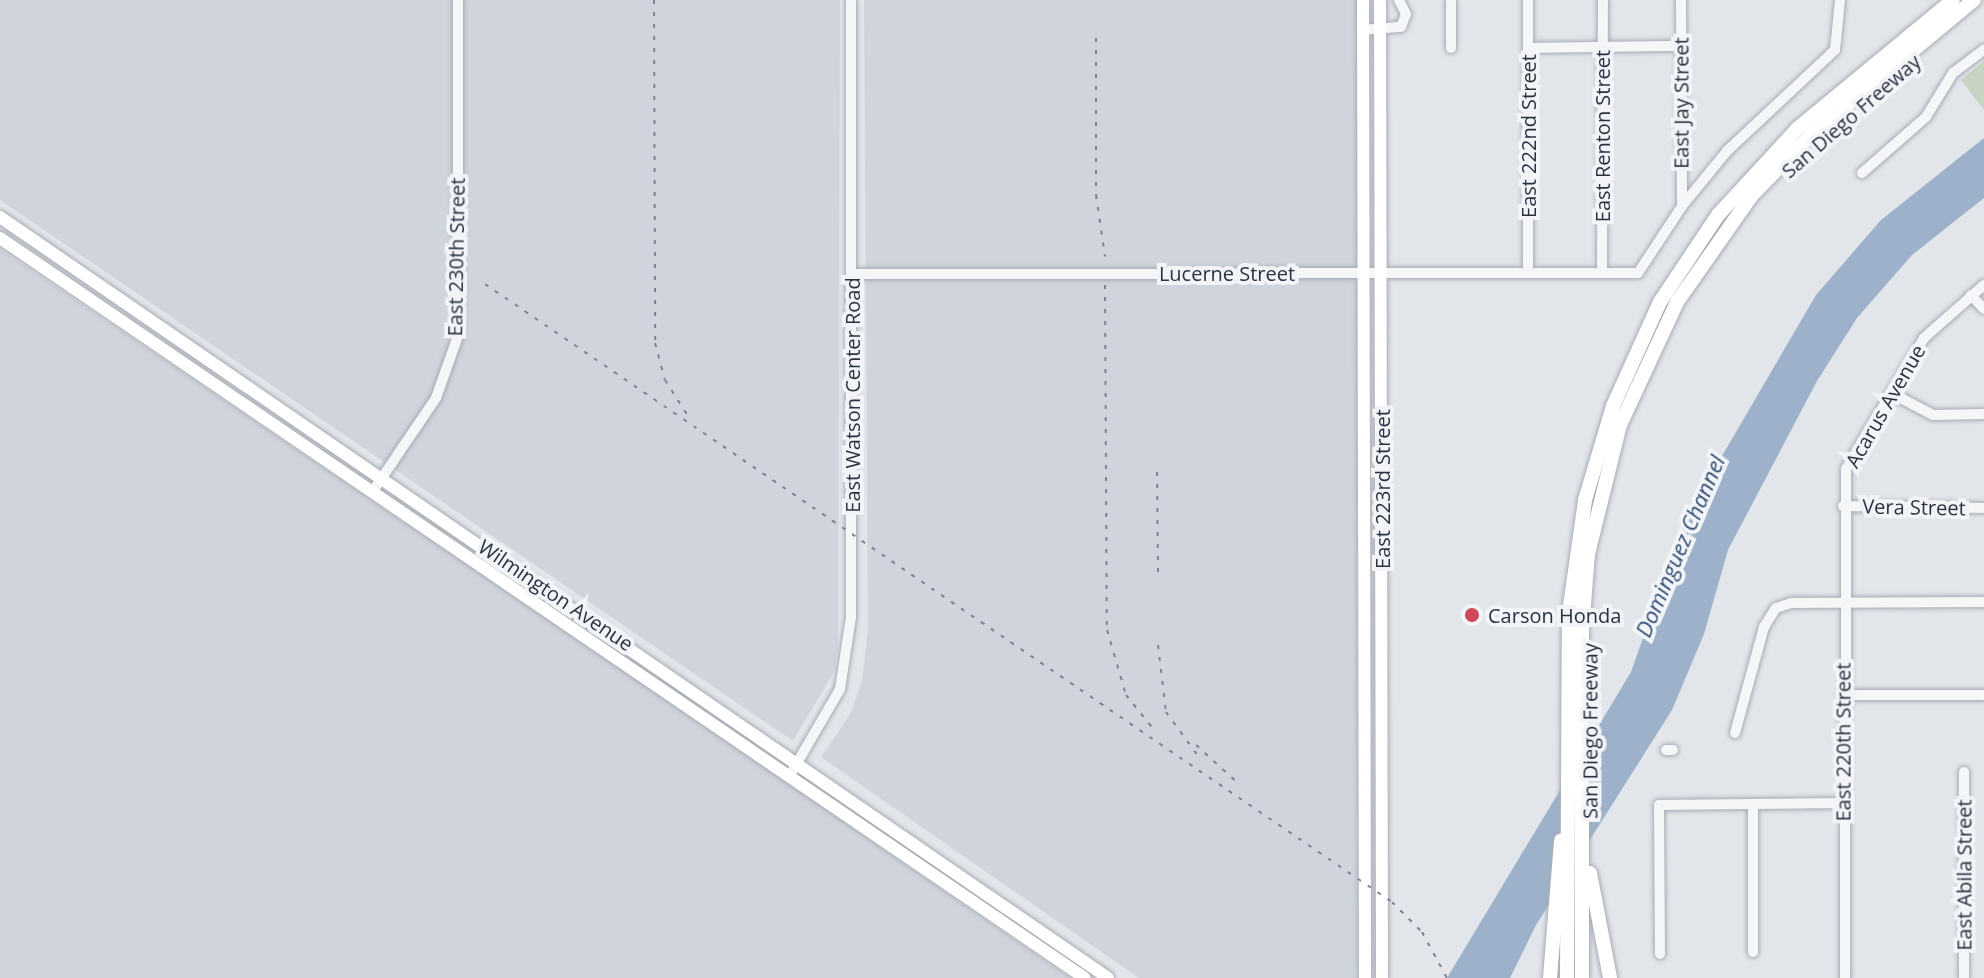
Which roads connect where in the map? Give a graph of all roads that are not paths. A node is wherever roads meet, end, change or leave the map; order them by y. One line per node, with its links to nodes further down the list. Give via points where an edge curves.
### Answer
1 (458, 0): 36 (street, East 230th Street, via 458,336 436,398)
2 (851, 0): 30 (street, East Watson Center Road)
3 (1363, 0): 16 (main road, East 223rd Street)
4 (1380, 0): 15 (main road, East 223rd Street)
5 (1399, 0): 15 (street, via 1406,21 1401,27)
6 (1451, 0): 19 (street)
7 (1528, 0): 20 (street, East 222nd Street)
8 (1603, 0): 18 (street, East Renton Street)
9 (1681, 0): 17 (street, East Jay Street)
10 (1840, 0): 23 (street, via 1835,50 1775,101)
11 (1953, 0): 49 (highway, San Diego Freeway, via 1810,117 1761,165 1698,243 1645,331 1602,435 1579,530 1569,613)
12 (1967, 0): 44 (highway, via 1788,149 1718,231 1658,324 1620,409 1591,513 1577,629)
13 (1974, 0): 44 (highway, via 1779,166 1721,235 1664,325 1620,425 1595,518 1582,630)
14 (1984, 2): 44 (highway, San Diego Freeway, via 1785,172 1718,253 1681,312 1636,407 1606,505 1594,583)
15 (1380, 29): 16 (street); 27 (main road, East 223rd Street)
16 (1363, 30): 26 (main road, East 223rd Street)
17 (1680, 46): 18 (street); 23 (street, East Jay Street)
18 (1603, 47): 20 (street); 29 (street, East Renton Street)
19 (1451, 48)
20 (1528, 48): 28 (street, East 222nd Street)
21 (1984, 50): 22 (street, via 1953,73 1926,117)
22 (1862, 173)
23 (1682, 206): 29 (street, via 1638,273)
24 (0, 217): 36 (main road, Wilmington Avenue)
25 (0, 238): 37 (main road, Wilmington Avenue)
26 (1364, 273): 27 (street, Lucerne Street); 30 (street, Lucerne Street); 59 (main road, East 223rd Street)
27 (1381, 273): 28 (street, Lucerne Street); 60 (main road, East 223rd Street)
28 (1528, 273): 29 (street, Lucerne Street)
29 (1602, 273)
30 (852, 274): 46 (street, East Watson Center Road, via 848,653 840,689)
31 (1984, 285): 32 (street, Acarus Avenue)
32 (1971, 295): 33 (street); 34 (street, Acarus Avenue, via 1924,338)
33 (1984, 309)
34 (1891, 393): 35 (street, via 1933,415); 38 (street, Acarus Avenue, via 1846,469)
35 (1984, 414)
36 (381, 476): 37 (street, East 230th Street); 46 (main road, Wilmington Avenue)
37 (373, 491): 48 (main road, Wilmington Avenue)
38 (1843, 506): 39 (street, Vera Street); 41 (street, East 220th Street)
39 (1984, 508)
40 (1984, 602): 41 (street)
41 (1843, 603): 42 (street, East 220th Street); 45 (street, via 1791,603 1769,616)
42 (1844, 695): 43 (street); 50 (street, East 220th Street)
43 (1984, 695)
44 (1583, 730): 52 (highway, San Diego Freeway); 63 (highway)
45 (1735, 733)
46 (798, 761): 48 (street, East Watson Center Road); 53 (main road, Wilmington Avenue)
47 (1964, 772): 67 (street, East Abila Street)
48 (790, 775): 56 (main road, Wilmington Avenue)
49 (1568, 796): 61 (highway, via 1556,869); 62 (highway, San Diego Freeway)
50 (1843, 803): 51 (street); 66 (street, East 220th Street)
51 (1753, 804): 54 (street); 55 (street, via 1659,805)
52 (1590, 873): 64 (highway, San Diego Freeway); 65 (highway)
53 (1060, 944): 56 (main road); 58 (main road, Wilmington Avenue)
54 (1753, 952)
55 (1660, 954)
56 (1053, 956): 57 (main road, Wilmington Avenue)
57 (1085, 978)
58 (1108, 978)
59 (1365, 978)
60 (1382, 978)
61 (1550, 978)
62 (1567, 978)
63 (1579, 978)
64 (1590, 978)
65 (1610, 978)
66 (1845, 978)
67 (1964, 978)

